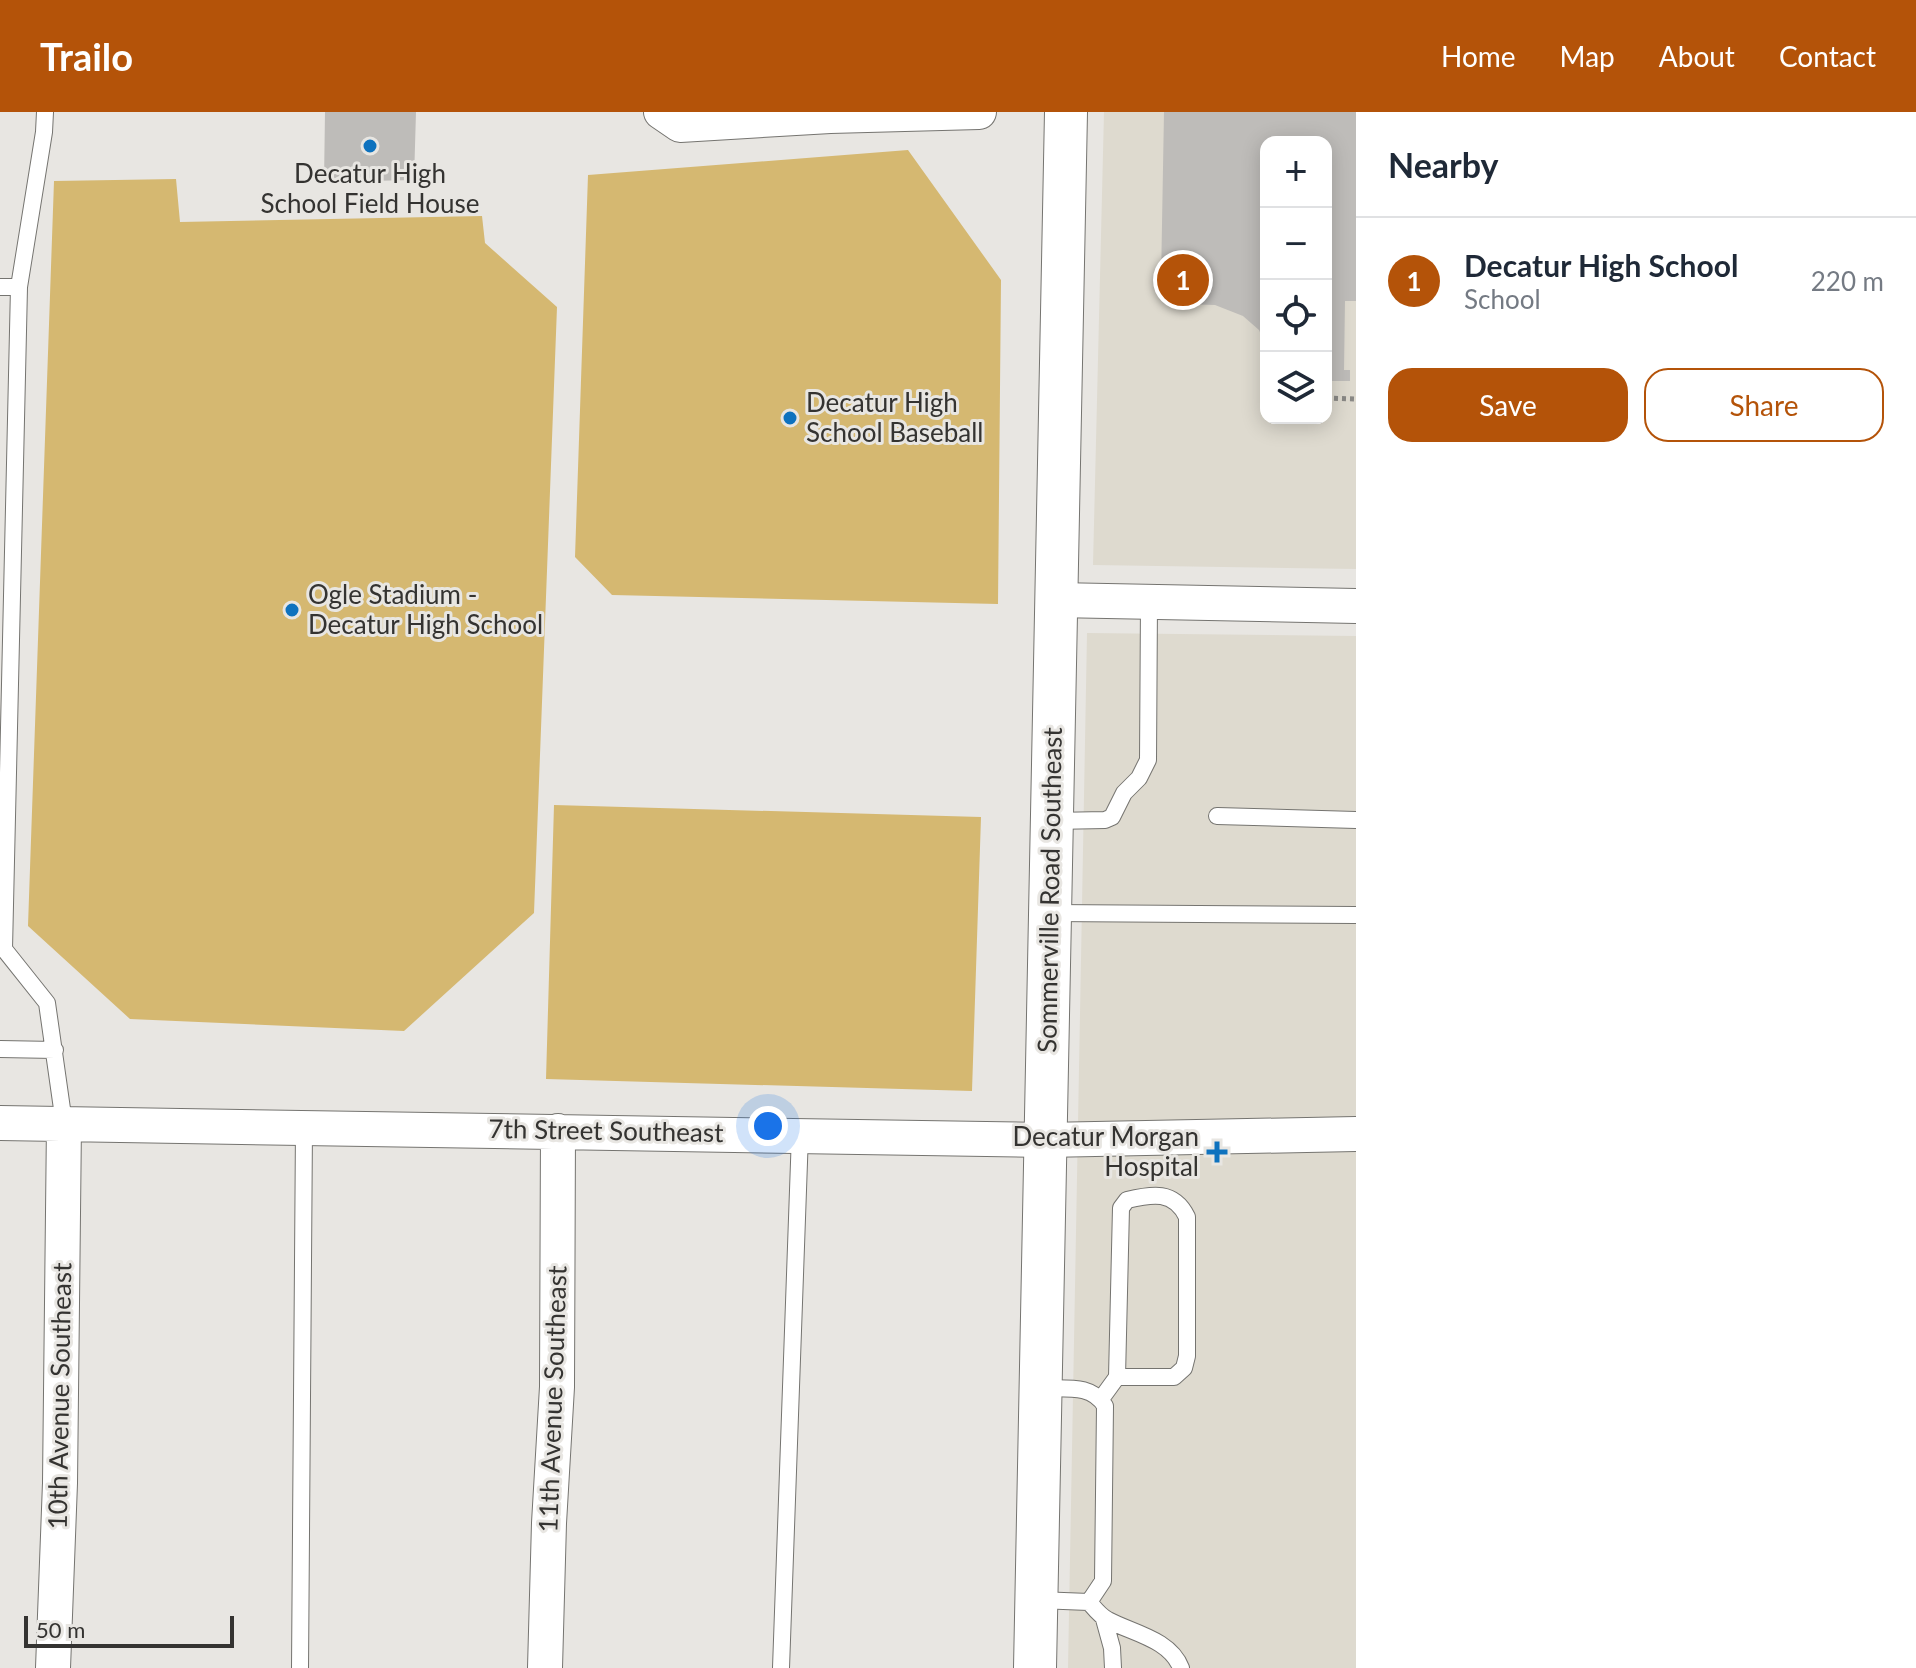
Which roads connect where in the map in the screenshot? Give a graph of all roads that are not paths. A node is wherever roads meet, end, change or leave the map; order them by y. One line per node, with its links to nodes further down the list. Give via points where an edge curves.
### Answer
1 (45, 112): 6 (lane)
2 (661, 112): 3 (street, via 680,125)
3 (979, 112)
4 (1066, 112): 7 (street, Sommerville Road Southeast)
5 (0, 287): 6 (lane)
6 (19, 287): 16 (lane, via 4,949 47,1003)
7 (1056, 600): 8 (street); 12 (street, Sommerville Road Southeast)
8 (1149, 602): 9 (street); 12 (lane, via 1148,760 1112,817)
9 (1356, 606)
10 (1217, 816): 11 (lane)
11 (1356, 820)
12 (1052, 821): 13 (street, Sommerville Road Southeast)
13 (1050, 913): 14 (lane); 23 (street, Sommerville Road Southeast)
14 (1356, 915)
15 (0, 1049): 16 (lane)
16 (55, 1050): 18 (lane)
17 (0, 1123): 18 (street, 7th Street Southeast)
18 (64, 1123): 19 (street, 7th Street Southeast); 30 (street, 10th Avenue Southeast)
19 (304, 1127): 20 (street, 7th Street Southeast); 31 (lane)
20 (558, 1131): 21 (street, 7th Street Southeast); 32 (street, 11th Avenue Southeast, via 557,1387)
21 (800, 1134): 23 (street, 7th Street Southeast); 33 (lane)
22 (1356, 1134): 23 (street, 7th Street Southeast)
23 (1045, 1140): 25 (street, Sommerville Road Southeast)
24 (1117, 1377): 24 (lane, via 1174,1377 1184,1368 1187,1217 1172,1199 1151,1194 1127,1200 1121,1208); 26 (lane)
25 (1040, 1387): 26 (lane, via 1084,1389); 27 (street, Sommerville Road Southeast)
26 (1101, 1399): 28 (lane, via 1106,1415 1103,1581)
27 (1036, 1600): 28 (lane); 34 (street, Sommerville Road Southeast)
28 (1089, 1602): 29 (lane)
29 (1104, 1619): 35 (lane); 36 (lane, via 1151,1639 1177,1657)
30 (53, 1668)
31 (300, 1668)
32 (545, 1668)
33 (781, 1668)
34 (1035, 1668)
35 (1113, 1668)
36 (1181, 1668)

